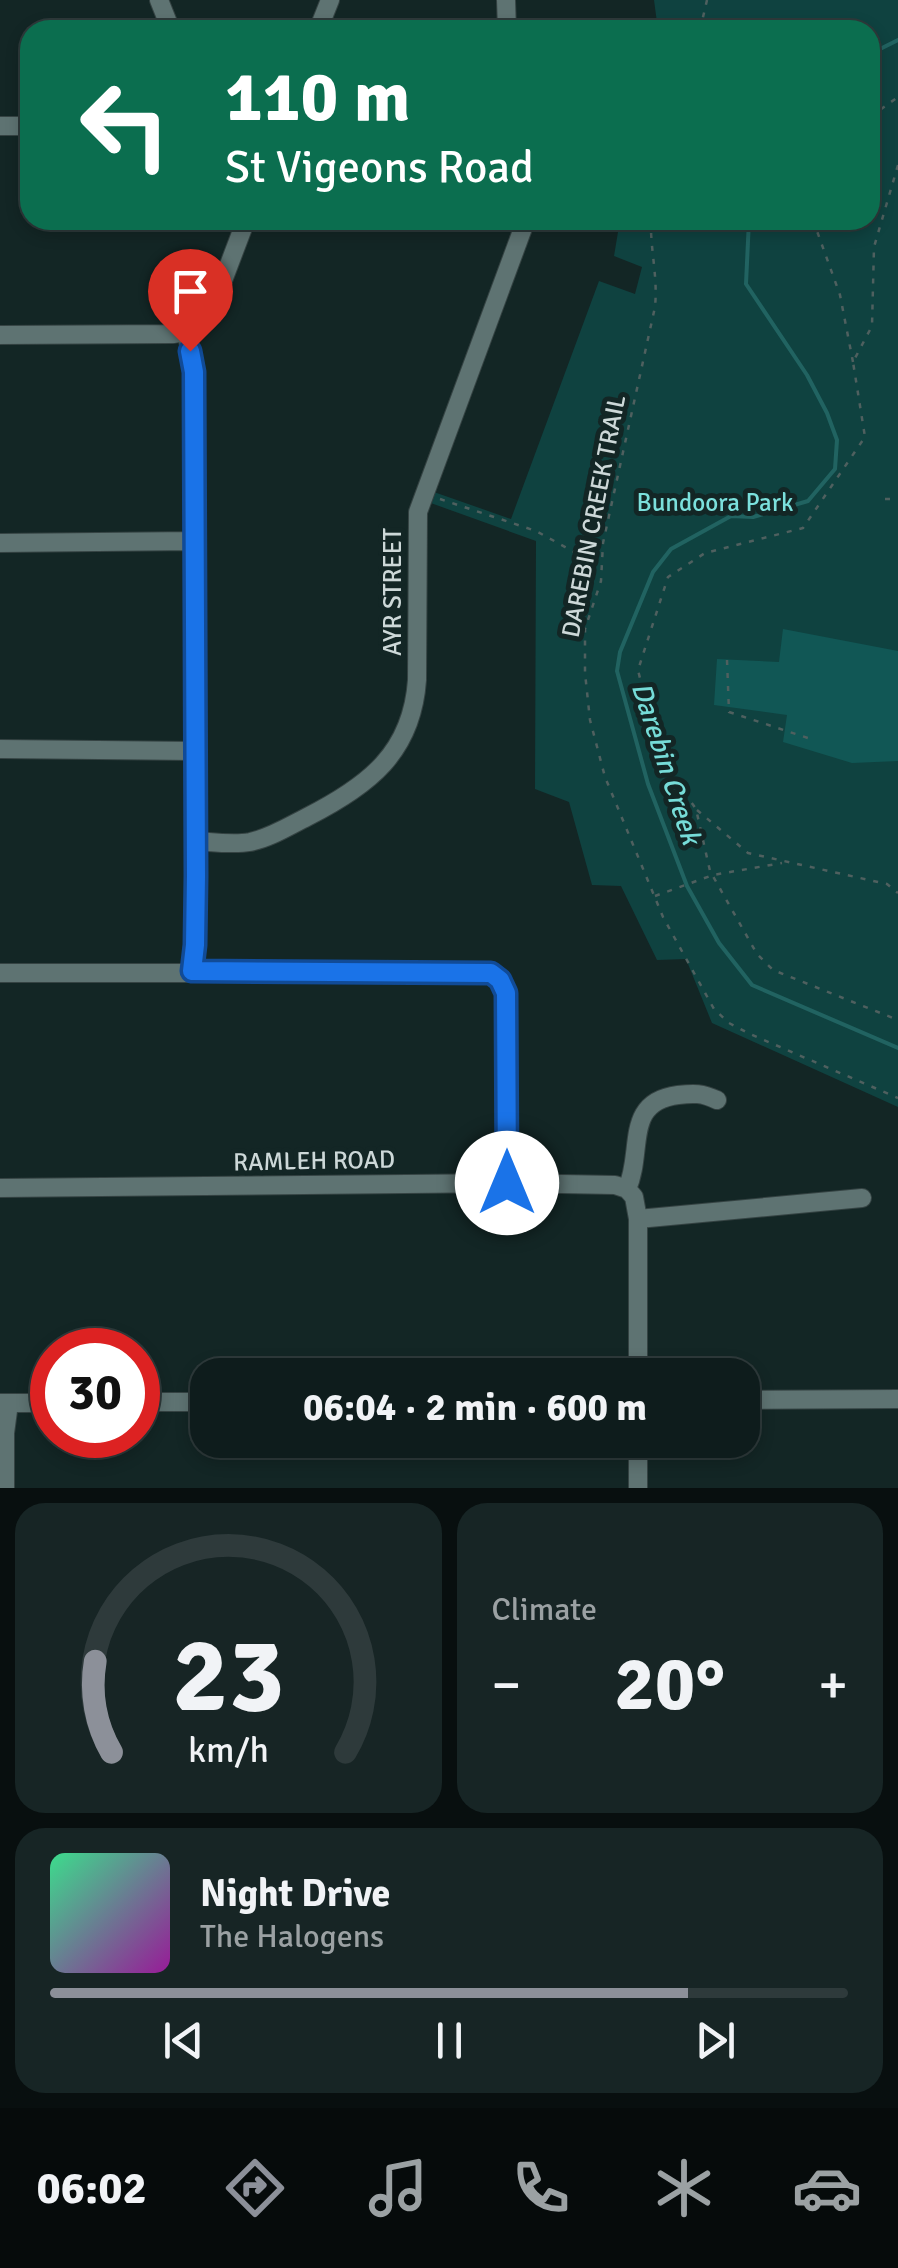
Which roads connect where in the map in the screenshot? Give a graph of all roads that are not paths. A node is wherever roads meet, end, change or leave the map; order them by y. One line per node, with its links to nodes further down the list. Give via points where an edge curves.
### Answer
1 (242, 230): 3 (street, via 212,312)
2 (522, 230): 9 (street, AYR STREET, via 424,493 417,523 416,700 392,754 360,788 274,834 250,842)
3 (193, 330): 4 (street); 5 (street, via 203,350 194,372)
4 (0, 335)
5 (194, 542): 6 (street); 8 (street)
6 (0, 543)
7 (0, 749): 8 (street)
8 (195, 750): 9 (street)
9 (196, 842): 10 (street)
10 (196, 971): 11 (street); 13 (street, via 482,970 500,980 506,993)
11 (0, 973)
12 (716, 1100): 15 (street, via 700,1092 666,1097 646,1110)
13 (507, 1183): 14 (street, RAMLEH ROAD); 15 (street, RAMLEH ROAD)
14 (0, 1188)
15 (627, 1189): 17 (street)
16 (862, 1198): 17 (street)
17 (638, 1219): 18 (street)
18 (638, 1358)
19 (898, 1399): 20 (street)
20 (760, 1400)
21 (160, 1402): 22 (street)
22 (190, 1402)
23 (3, 1403): 24 (street); 26 (street)
24 (30, 1403)
25 (638, 1458): 27 (street)
26 (5, 1488)
27 (638, 1488)

